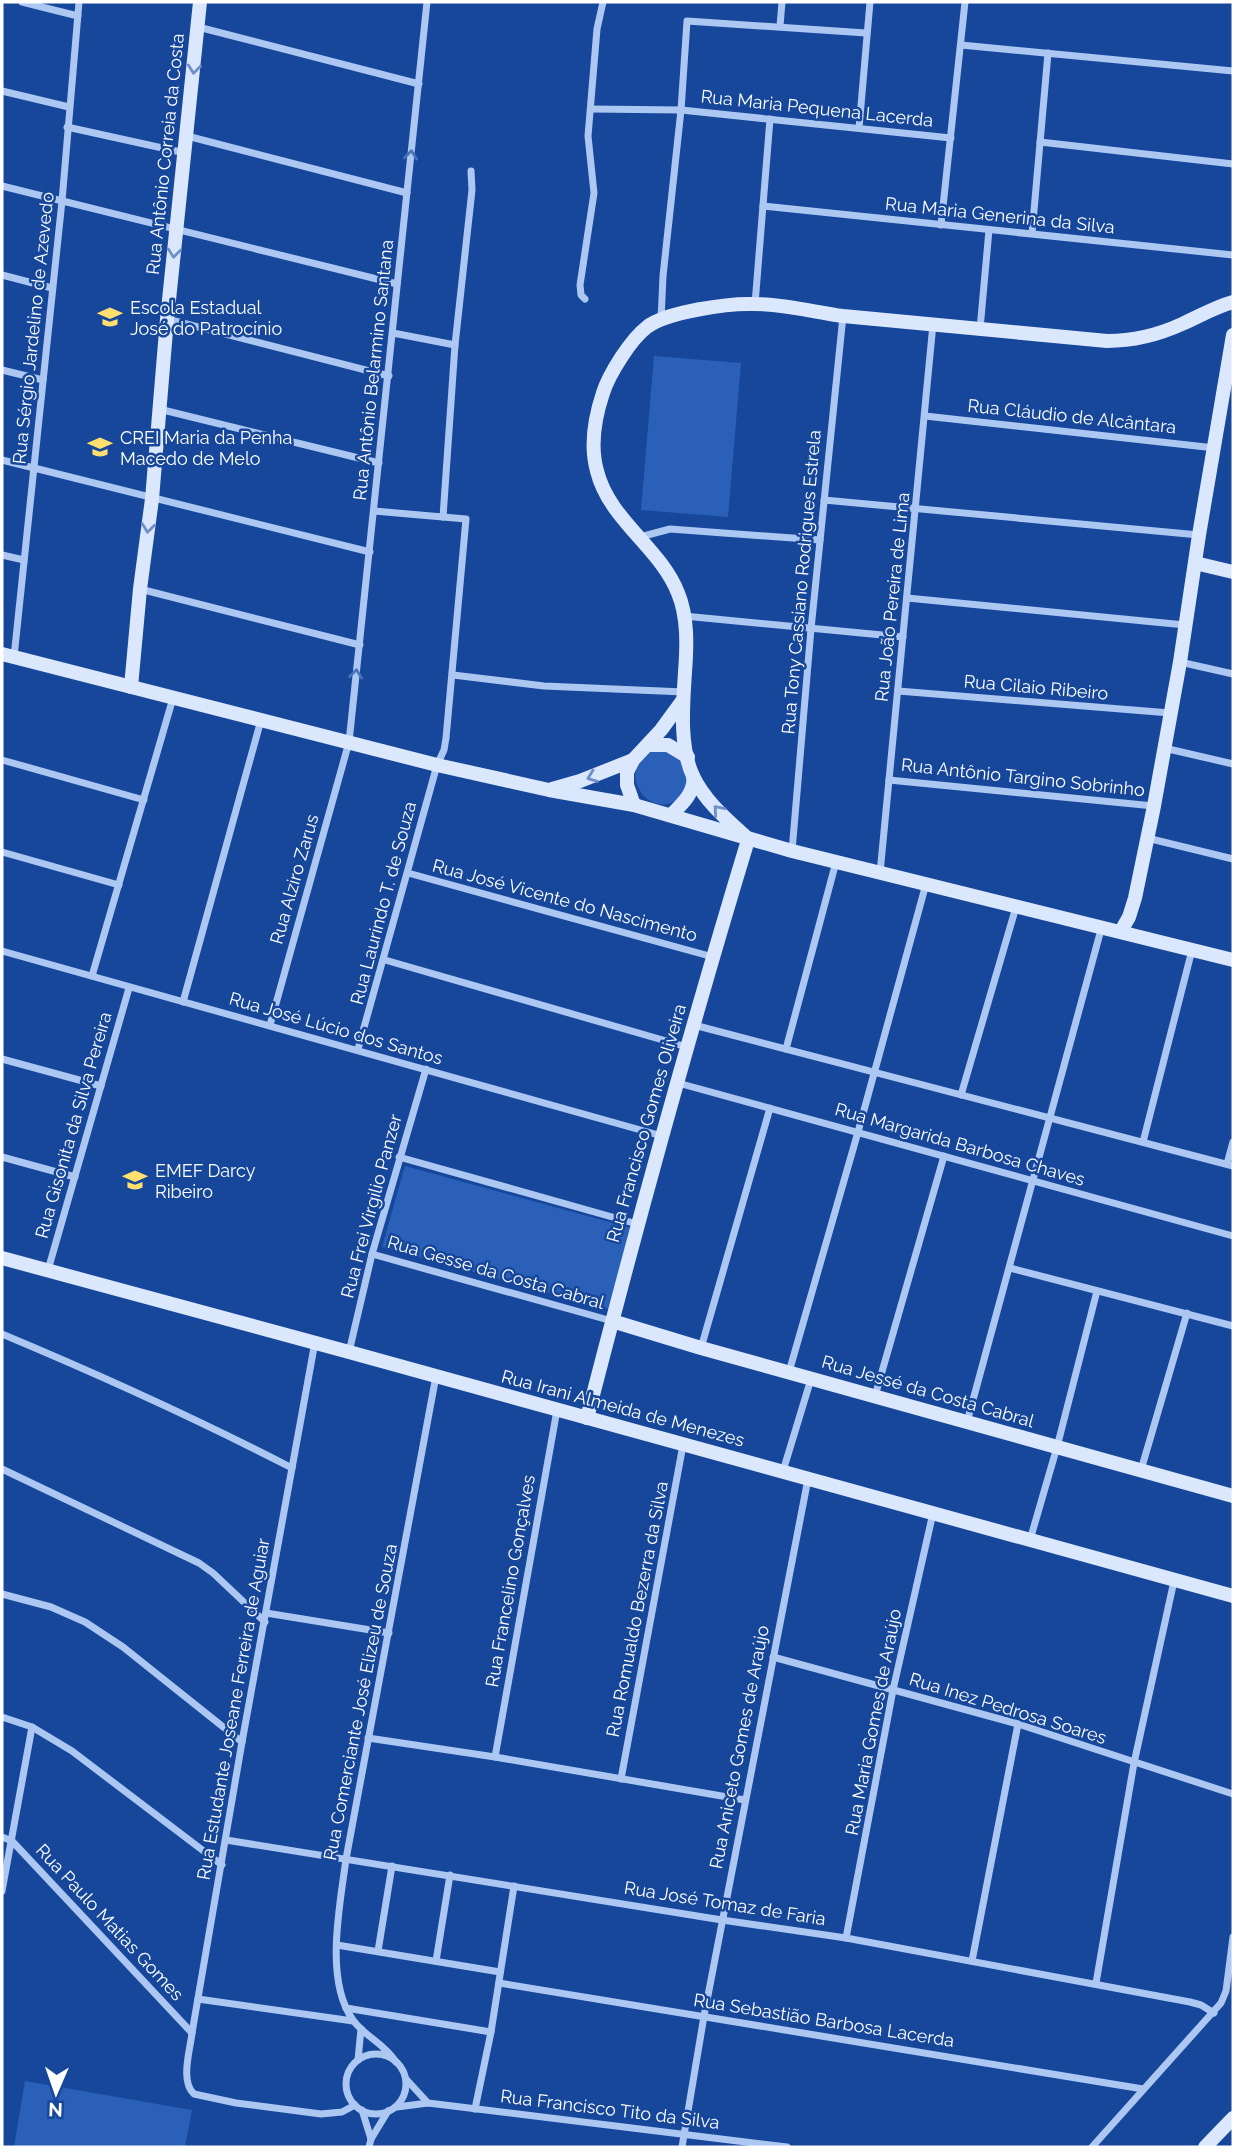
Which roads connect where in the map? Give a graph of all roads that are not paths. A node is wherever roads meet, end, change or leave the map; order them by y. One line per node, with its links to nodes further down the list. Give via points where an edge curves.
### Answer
1 (22, 2): 9 (street)
2 (79, 2): 9 (street, Rua Sérgio Jardelino de Azevedo)
3 (201, 2): 11 (street, Rua Antônio Correia da Costa)
4 (427, 2): 16 (street, Rua Antônio Belarmino Santana)
5 (603, 2): 19 (street)
6 (782, 2): 10 (street)
7 (870, 2): 12 (street)
8 (965, 2): 13 (street)
9 (78, 16): 18 (street, Rua Sérgio Jardelino de Azevedo)
10 (780, 26): 12 (street); 20 (street, via 687,21)
11 (198, 27): 16 (street); 24 (street, Rua Antônio Correia da Costa, one-way to 24)
12 (866, 33): 23 (street)
13 (961, 45): 14 (street); 25 (street)
14 (1048, 53): 15 (street); 26 (street)
15 (1233, 71)
16 (419, 84): 31 (street, Rua Antônio Belarmino Santana, one-way to 16)
17 (2, 91): 18 (street)
18 (69, 107): 22 (street, Rua Sérgio Jardelino de Azevedo)
19 (590, 109): 20 (street, Rua Maria Pequena Lacerda); 42 (street, via 588,146 594,193 579,291)
20 (681, 110): 21 (street, Rua Maria Pequena Lacerda); 47 (street)
21 (770, 119): 23 (street, Rua Maria Pequena Lacerda); 33 (street)
22 (67, 127): 27 (street); 32 (street, Rua Sérgio Jardelino de Azevedo)
23 (859, 128): 25 (street, Rua Maria Pequena Lacerda)
24 (187, 136): 27 (street, Rua Antônio Correia da Costa); 31 (street)
25 (951, 138): 34 (street)
26 (1040, 142): 28 (street); 37 (street)
27 (186, 153): 35 (street, Rua Antônio Correia da Costa)
28 (1233, 164)
29 (471, 171): 52 (street)
30 (2, 186): 32 (street)
31 (407, 193): 40 (street, Rua Antônio Belarmino Santana)
32 (62, 201): 35 (street); 41 (street, Rua Sérgio Jardelino de Azevedo)
33 (763, 206): 34 (street, Rua Maria Generina da Silva); 44 (street)
34 (941, 225): 36 (street, Rua Maria Generina da Silva)
35 (177, 228): 40 (street); 46 (street, Rua Antônio Correia da Costa, one-way to 46)
36 (989, 230): 37 (street, Rua Maria Generina da Silva); 49 (street)
37 (1032, 233): 38 (street, Rua Maria Generina da Silva)
38 (1233, 255)
39 (2, 275): 41 (street)
40 (397, 284): 50 (street, Rua Antônio Belarmino Santana)
41 (52, 288): 56 (street, Rua Sérgio Jardelino de Azevedo)
42 (585, 299)
43 (1233, 302): 49 (street, via 1128,341)
44 (755, 303): 45 (street); 47 (street)
45 (843, 316): 48 (street); 64 (street, Rua Tony Cassiano Rodrigues Estrela)
46 (167, 319): 55 (street); 57 (street, Rua Antônio Correia da Costa)
47 (661, 320): 69 (street, via 647,327 621,357 607,380 595,426 594,455 600,479 614,508)
48 (933, 324): 49 (street); 58 (street, Rua João Pereira de Lima)
49 (980, 329)
50 (393, 333): 52 (street); 55 (street, Rua Antônio Belarmino Santana)
51 (1233, 335): 53 (street)
52 (456, 345): 67 (street)
53 (1231, 366): 59 (street)
54 (2, 370): 56 (street)
55 (389, 376): 61 (street, Rua Antônio Belarmino Santana)
56 (43, 380): 62 (street, Rua Sérgio Jardelino de Azevedo)
57 (159, 408): 61 (street); 63 (street, Rua Antônio Correia da Costa)
58 (925, 416): 59 (street, Rua Cláudio de Alcântara); 65 (street, Rua João Pereira de Lima)
59 (1215, 448): 68 (street)
60 (2, 460): 62 (street)
61 (379, 463): 66 (street, Rua Antônio Belarmino Santana)
62 (35, 468): 63 (street); 73 (street, Rua Sérgio Jardelino de Azevedo)
63 (152, 499): 71 (street); 76 (street, Rua Antônio Correia da Costa, one-way to 76)
64 (824, 500): 65 (street); 70 (street, Rua Tony Cassiano Rodrigues Estrela)
65 (916, 507): 68 (street); 77 (street, Rua João Pereira de Lima)
66 (374, 511): 67 (street); 71 (street, Rua Antônio Belarmino Santana)
67 (443, 517): 86 (street, Rua Laurindo T. de Souza, via 466,519)
68 (1199, 535): 74 (street)
69 (639, 537): 70 (street, via 670,529); 78 (street, via 670,578)
70 (820, 540): 80 (street, Rua Tony Cassiano Rodrigues Estrela)
71 (370, 552): 82 (street, Rua Antônio Belarmino Santana)
72 (2, 555): 73 (street)
73 (24, 560): 83 (street, Rua Sérgio Jardelino de Azevedo)
74 (1195, 563): 75 (street); 79 (street)
75 (1233, 572)
76 (140, 589): 82 (street); 87 (street, Rua Antônio Correia da Costa)
77 (907, 598): 79 (street); 81 (street, Rua João Pereira de Lima)
78 (684, 616): 80 (street); 89 (street)
79 (1186, 625): 84 (street)
80 (811, 629): 81 (street); 110 (street, Rua Tony Cassiano Rodrigues Estrela)
81 (903, 637): 88 (street, Rua João Pereira de Lima)
82 (360, 645): 93 (street, Rua Antônio Belarmino Santana, one-way to 82)
83 (8, 655): 87 (street)
84 (1180, 662): 85 (street); 91 (street)
85 (1233, 674)
86 (453, 675): 89 (street); 100 (street, Rua Laurindo T. de Souza, via 444,750)
87 (131, 687): 90 (street)
88 (898, 691): 91 (street, Rua Cilaio Ribeiro); 102 (street, Rua João Pereira de Lima)
89 (684, 696): 94 (street); 96 (street)
90 (174, 698): 92 (street); 104 (street)
91 (1171, 713): 95 (street)
92 (261, 720): 93 (street); 128 (street)
93 (349, 742): 100 (street); 129 (street, Rua Alziro Zarus)
94 (648, 745): 96 (street, via 668,745); 98 (street)
95 (1164, 748): 99 (street); 106 (street)
96 (688, 757): 101 (street)
97 (2, 760): 104 (street)
98 (633, 760): 103 (street, one-way to 103); 105 (street, via 626,772)
99 (1233, 764)
100 (437, 765): 103 (street); 114 (street, Rua Laurindo T. de Souza)
101 (694, 776): 107 (street, via 686,799); 109 (street, one-way to 101, via 719,812)
102 (889, 780): 106 (street, Rua Antônio Targino Sobrinho); 115 (street, Rua João Pereira de Lima)
103 (549, 790): 105 (street)
104 (144, 800): 117 (street)
105 (634, 805): 107 (street)
106 (1154, 806): 108 (street)
107 (671, 815): 109 (street)
108 (1147, 838): 112 (street); 120 (street, via 1135,898)
109 (748, 840): 110 (street); 123 (street, Rua Francisco Gomes Oliveira)
110 (792, 851): 113 (street)
111 (2, 852): 117 (street)
112 (1233, 859)
113 (836, 861): 115 (street); 133 (street)
114 (408, 873): 123 (street, Rua José Vicente do Nascimento); 124 (street, Rua Laurindo T. de Souza)
115 (880, 873): 116 (street)
116 (926, 884): 118 (street); 136 (street)
117 (119, 885): 126 (street)
118 (1016, 906): 119 (street); 139 (street)
119 (1102, 926): 120 (street); 141 (street)
120 (1121, 931): 121 (street)
121 (1192, 949): 125 (street); 144 (street)
122 (2, 951): 126 (street, Rua José Lúcio dos Santos)
123 (713, 957): 130 (street, Rua Francisco Gomes Oliveira)
124 (384, 960): 131 (street); 132 (street, Rua Laurindo T. de Souza)
125 (1233, 960)
126 (92, 976): 127 (street, Rua José Lúcio dos Santos)
127 (129, 988): 128 (street, Rua José Lúcio dos Santos); 138 (street, Rua Gisonita da Silva Pereira)
128 (183, 1002): 129 (street, Rua José Lúcio dos Santos)
129 (270, 1025): 132 (street, Rua José Lúcio dos Santos)
130 (694, 1025): 131 (street, Rua Francisco Gomes Oliveira); 133 (street)
131 (688, 1047): 137 (street, Rua Francisco Gomes Oliveira)
132 (358, 1049): 135 (street, Rua José Lúcio dos Santos)
133 (786, 1049): 136 (street)
134 (2, 1059): 138 (street)
135 (426, 1069): 143 (street, Rua José Lúcio dos Santos); 148 (street, Rua Frei Virgilio Panzer)
136 (875, 1072): 139 (street); 142 (street)
137 (678, 1083): 140 (street, Rua Margarida Barbosa Chaves); 143 (street, Rua Francisco Gomes Oliveira)
138 (101, 1086): 150 (street, Rua Gisonita da Silva Pereira)
139 (961, 1094): 141 (street)
140 (769, 1108): 142 (street, Rua Margarida Barbosa Chaves); 164 (street)
141 (1050, 1118): 144 (street); 151 (street)
142 (858, 1132): 146 (street, Rua Margarida Barbosa Chaves); 166 (street)
143 (663, 1136): 152 (street, Rua Francisco Gomes Oliveira)
144 (1143, 1142): 149 (street)
145 (1233, 1142): 149 (street)
146 (944, 1156): 151 (street, Rua Margarida Barbosa Chaves); 169 (street)
147 (2, 1157): 150 (street)
148 (399, 1157): 152 (street); 154 (street, Rua Frei Virgilio Panzer)
149 (1230, 1165)
150 (75, 1177): 157 (street, Rua Gisonita da Silva Pereira)
151 (1031, 1181): 153 (street, Rua Margarida Barbosa Chaves); 156 (street)
152 (638, 1224): 160 (street, Rua Francisco Gomes Oliveira)
153 (1233, 1236)
154 (372, 1254): 160 (street, Rua Gesse da Costa Cabral); 165 (street, Rua Frei Virgilio Panzer)
155 (2, 1258): 157 (street, Rua Irani Almeida de Menezes)
156 (1010, 1268): 158 (street); 172 (street)
157 (48, 1271): 163 (street, Rua Irani Almeida de Menezes)
158 (1097, 1290): 159 (street); 174 (street)
159 (1187, 1313): 161 (street); 177 (street)
160 (612, 1321): 164 (street, Rua Jessé da Costa Cabral); 171 (street, Rua Francisco Gomes Oliveira)
161 (1233, 1326)
162 (2, 1334): 175 (street, via 205,1423)
163 (315, 1342): 165 (street, Rua Irani Almeida de Menezes); 175 (street, Rua Estudante Joseane Ferreira de Aguiar)
164 (701, 1348): 166 (street, Rua Jessé da Costa Cabral)
165 (349, 1352): 167 (street, Rua Irani Almeida de Menezes)
166 (789, 1372): 168 (street, Rua Jessé da Costa Cabral)
167 (436, 1376): 170 (street, Rua Irani Almeida de Menezes); 187 (street, Rua Comerciante José Elizeu de Souza)
168 (812, 1378): 169 (street, Rua Jessé da Costa Cabral); 178 (street)
169 (875, 1396): 172 (street, Rua Jessé da Costa Cabral)
170 (557, 1410): 171 (street, Rua Irani Almeida de Menezes); 195 (street, Rua Francelino Gonçalves)
171 (587, 1418): 173 (street, Rua Irani Almeida de Menezes)
172 (967, 1422): 174 (street, Rua Jessé da Costa Cabral)
173 (684, 1445): 178 (street, Rua Irani Almeida de Menezes); 197 (street, Rua Romualdo Bezerra da Silva)
174 (1057, 1447): 177 (street, Rua Jessé da Costa Cabral); 182 (street)
175 (292, 1468): 186 (street, Rua Estudante Joseane Ferreira de Aguiar)
176 (2, 1469): 186 (street, via 199,1563)
177 (1141, 1470): 180 (street, Rua Jessé da Costa Cabral)
178 (783, 1471): 179 (street, Rua Irani Almeida de Menezes)
179 (808, 1478): 181 (street, Rua Irani Almeida de Menezes); 188 (street, Rua Aniceto Gomes de Araújo)
180 (1232, 1492)
181 (933, 1513): 182 (street, Rua Irani Almeida de Menezes); 189 (street, Rua Maria Gomes de Araújo)
182 (1029, 1541): 183 (street, Rua Irani Almeida de Menezes)
183 (1174, 1581): 185 (street, Rua Irani Almeida de Menezes); 196 (street)
184 (2, 1594): 194 (street, via 85,1622)
185 (1233, 1597)
186 (266, 1618): 187 (street); 194 (street, Rua Estudante Joseane Ferreira de Aguiar)
187 (389, 1633): 193 (street, Rua Comerciante José Elizeu de Souza)
188 (773, 1657): 189 (street, Rua Inez Pedrosa Soares); 199 (street, Rua Aniceto Gomes de Araújo)
189 (893, 1690): 191 (street, Rua Inez Pedrosa Soares); 211 (street, Rua Maria Gomes de Araújo)
190 (2, 1717): 192 (street)
191 (1018, 1724): 196 (street, Rua Inez Pedrosa Soares); 215 (street)
192 (32, 1727): 202 (street); 204 (street, via 72,1751)
193 (368, 1738): 195 (street); 203 (street, Rua Comerciante José Elizeu de Souza)
194 (242, 1742): 201 (street, Rua Estudante Joseane Ferreira de Aguiar)
195 (495, 1757): 197 (street)
196 (1135, 1763): 198 (street, Rua Inez Pedrosa Soares); 218 (street)
197 (621, 1779): 199 (street)
198 (1233, 1794)
199 (745, 1800): 209 (street, Rua Aniceto Gomes de Araújo)
200 (2, 1837): 202 (street, Rua Paulo Matias Gomes)
201 (226, 1840): 203 (street, Rua José Tomaz de Faria); 204 (street, Rua Estudante Joseane Ferreira de Aguiar)
202 (12, 1841): 208 (street); 227 (street, Rua Paulo Matias Gomes)
203 (346, 1859): 205 (street, Rua José Tomaz de Faria); 212 (street, Rua Comerciante José Elizeu de Souza)
204 (222, 1865): 220 (street, Rua Estudante Joseane Ferreira de Aguiar)
205 (392, 1866): 206 (street, Rua José Tomaz de Faria); 213 (street)
206 (450, 1875): 207 (street, Rua José Tomaz de Faria); 214 (street)
207 (514, 1886): 209 (street, Rua José Tomaz de Faria); 216 (street)
208 (2, 1891)
209 (722, 1920): 211 (street, Rua José Tomaz de Faria); 223 (street, Rua Aniceto Gomes de Araújo)
210 (1233, 1937): 219 (street)
211 (846, 1938): 215 (street, Rua José Tomaz de Faria)
212 (337, 1945): 213 (street); 221 (street, Rua Comerciante José Elizeu de Souza)
213 (378, 1951): 214 (street)
214 (436, 1961): 216 (street)
215 (972, 1961): 218 (street, Rua José Tomaz de Faria)
216 (500, 1972): 217 (street)
217 (499, 1983): 223 (street, Rua Sebastião Barbosa Lacerda); 226 (street)
218 (1096, 1983): 222 (street, Rua José Tomaz de Faria, via 1201,2004)
219 (1229, 1993): 222 (street)
220 (198, 1999): 224 (street); 227 (street, Rua Estudante Joseane Ferreira de Aguiar)
221 (346, 2008): 224 (street, Rua Comerciante José Elizeu de Souza); 226 (street)
222 (1214, 2013): 231 (street)
223 (704, 2016): 231 (street, Rua Sebastião Barbosa Lacerda); 238 (street, Rua Aniceto Gomes de Araújo)
224 (353, 2021): 225 (street, Rua Comerciante José Elizeu de Souza)
225 (361, 2029): 228 (street); 229 (street, Rua Comerciante José Elizeu de Souza, via 389,2050)
226 (491, 2032): 235 (street)
227 (192, 2033): 234 (street, Rua Estudante Joseane Ferreira de Aguiar, via 186,2081 194,2094 327,2115)
228 (358, 2060): 229 (street, via 377,2054); 234 (street, via 347,2078 348,2093)
229 (396, 2062): 230 (street)
230 (406, 2079): 232 (street); 233 (street)
231 (1143, 2089): 242 (street)
232 (428, 2103): 233 (street, Rua Francisco Tito da Silva); 235 (street, Rua Francisco Tito da Silva)
233 (397, 2106): 236 (street)
234 (359, 2108): 236 (street, via 371,2113); 239 (street)
235 (475, 2109): 238 (street, Rua Francisco Tito da Silva)
236 (388, 2111): 239 (street)
237 (1233, 2118): 243 (street)
238 (684, 2133): 240 (street, Rua Aniceto Gomes de Araújo); 241 (street, Rua Francisco Tito da Silva)
239 (370, 2143)
240 (681, 2147)
241 (787, 2147)
242 (1092, 2147)
243 (1205, 2147)

